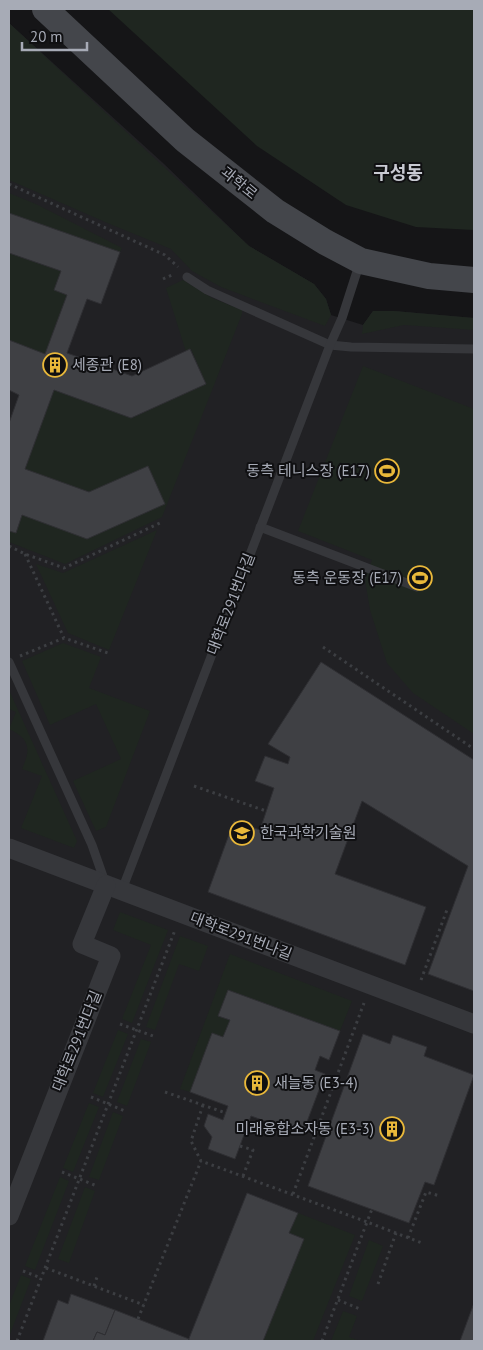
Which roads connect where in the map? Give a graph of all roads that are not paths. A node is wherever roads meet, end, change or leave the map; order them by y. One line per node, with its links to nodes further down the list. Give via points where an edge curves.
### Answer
1 (45, 9): 2 (main road, 과학로, via 185,140 267,205)
2 (361, 261): 4 (main road, 과학로, via 429,276); 5 (lane, 대학로291번다길)
3 (187, 277): 5 (lane, via 207,290)
4 (474, 280)
5 (330, 344): 6 (lane); 7 (lane, 대학로291번다길)
6 (474, 349)
7 (260, 527): 8 (lane); 11 (lane, 대학로291번다길)
8 (417, 586)
9 (9, 662): 11 (lane)
10 (9, 848): 11 (street, 대학로291번나길)
11 (114, 888): 12 (street, 대학로291번나길); 13 (street, 대학로291번다길, via 82,944 111,956)
12 (474, 1024)
13 (9, 1216)

